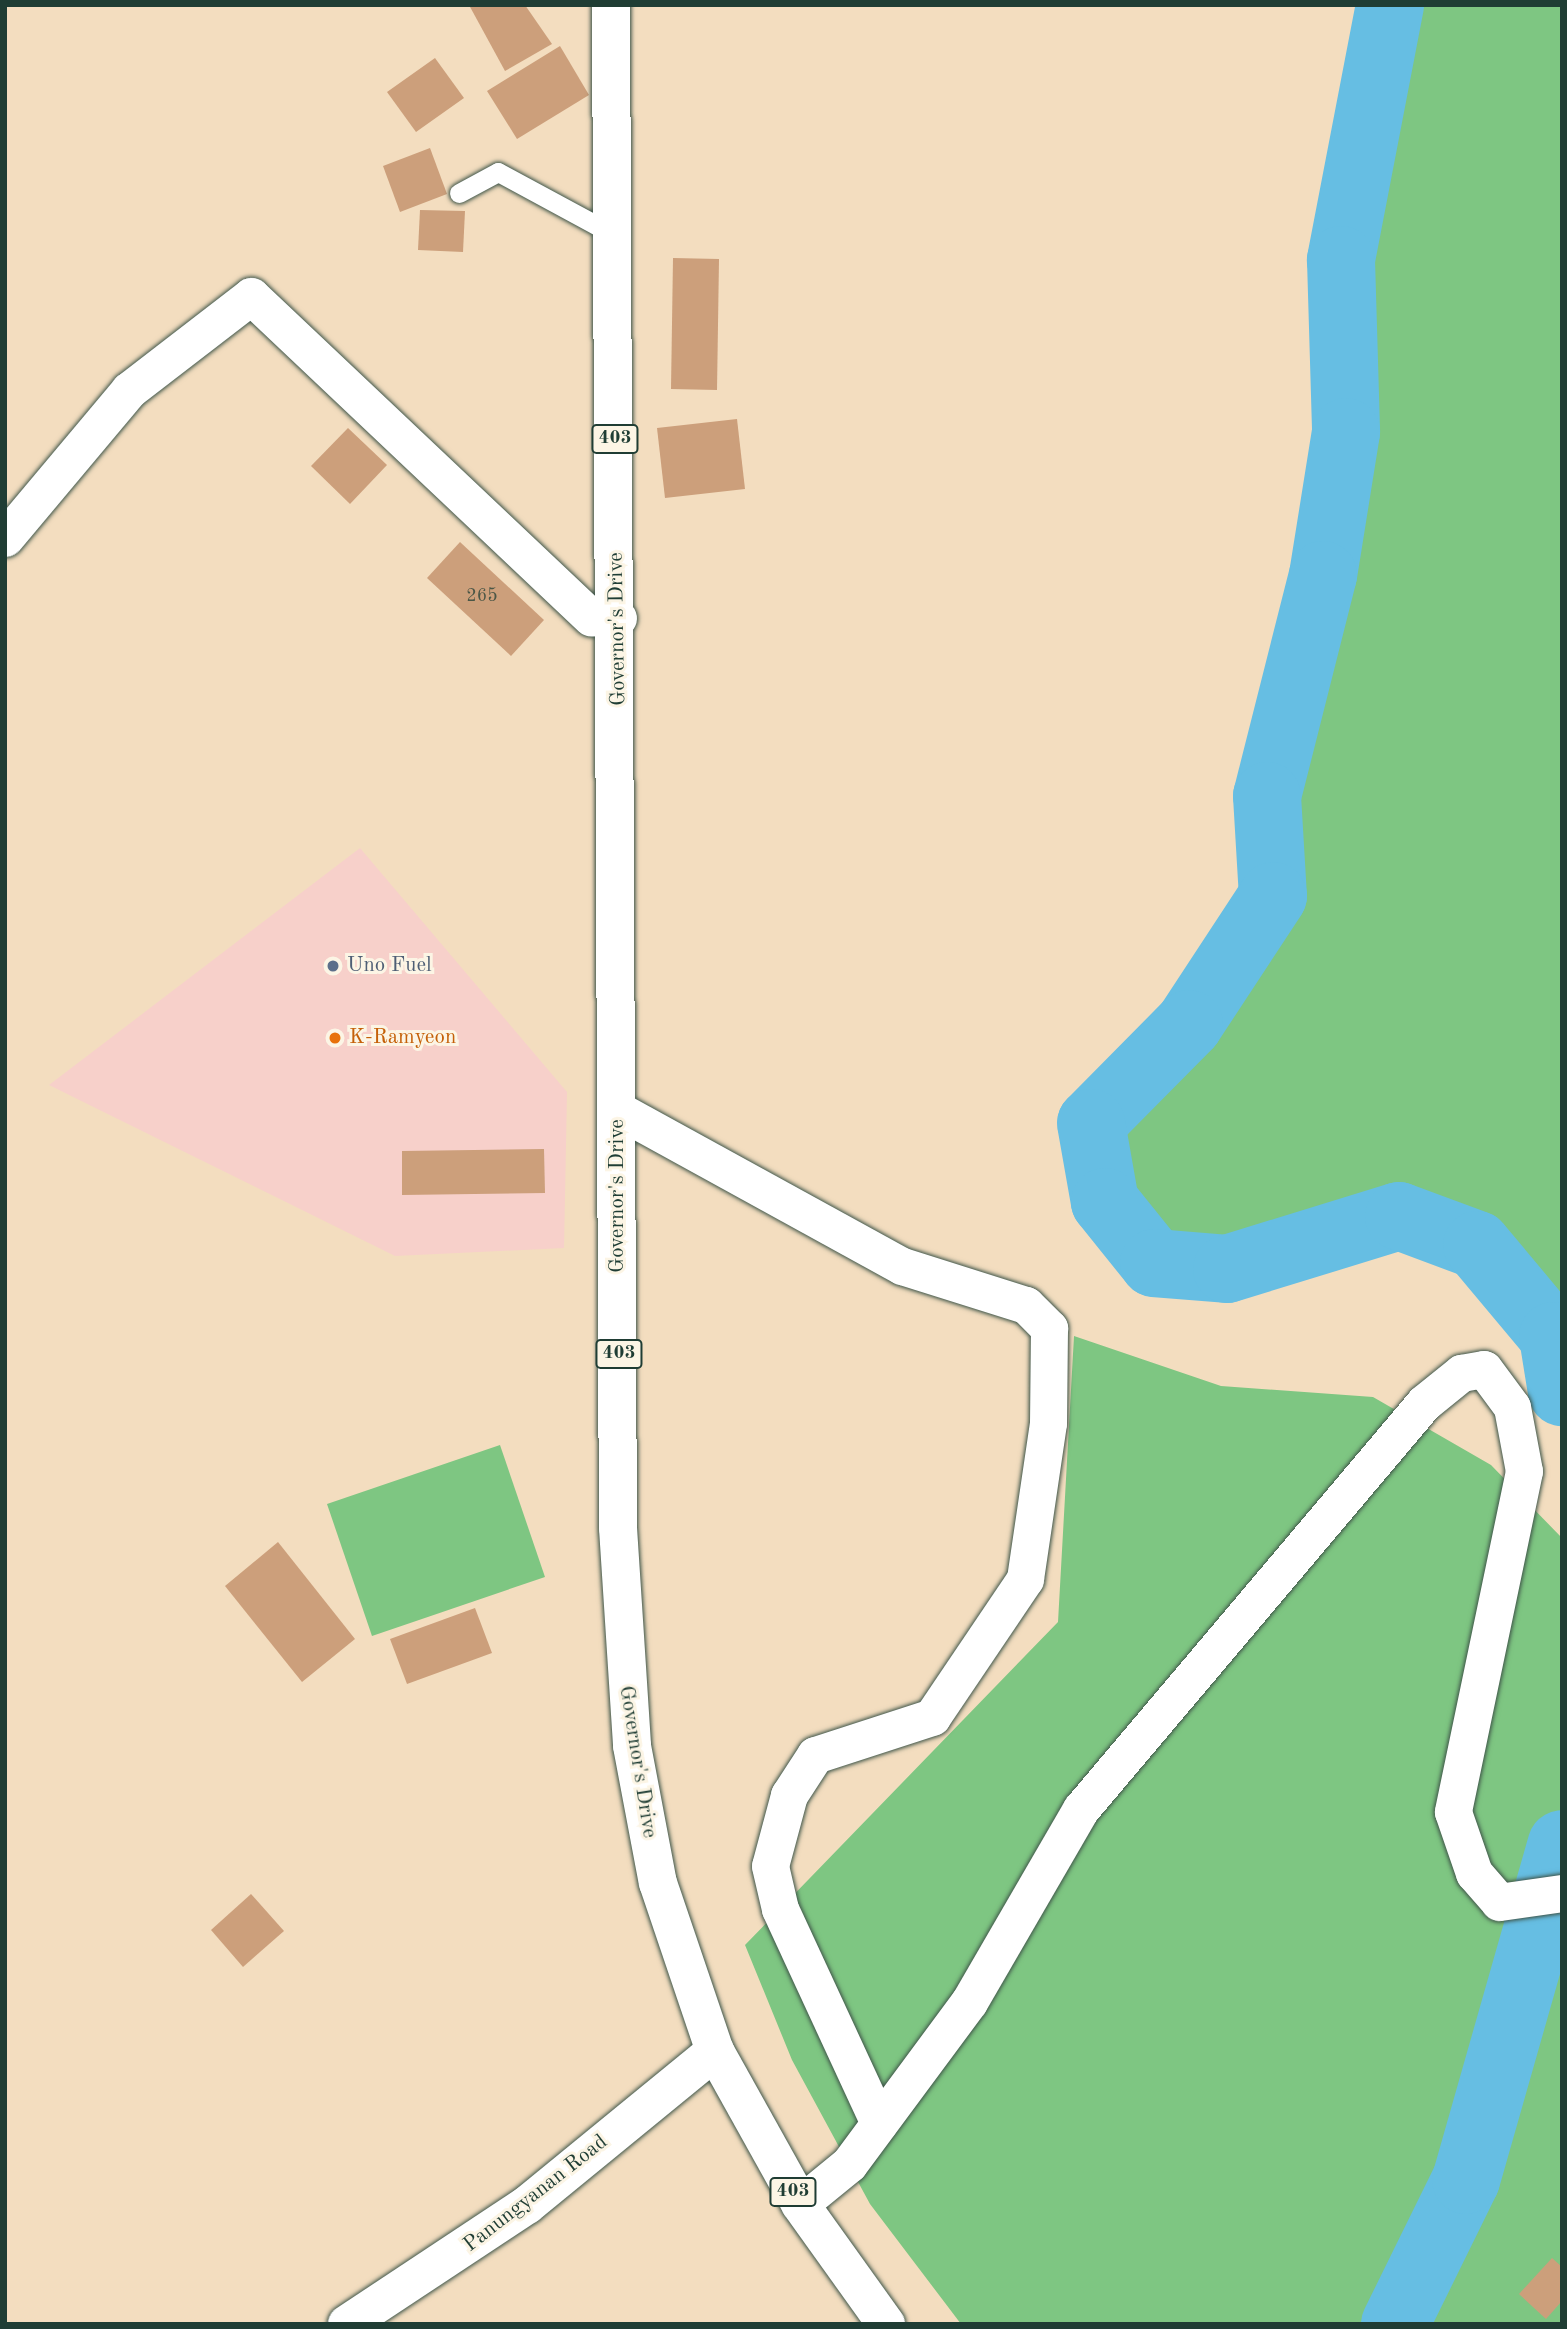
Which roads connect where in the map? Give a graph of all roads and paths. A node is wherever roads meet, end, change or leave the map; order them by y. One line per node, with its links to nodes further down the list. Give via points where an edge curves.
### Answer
1 (611, 5): 3 (main road, Governor's Drive / 403)
2 (459, 193): 3 (lane, via 498,172)
3 (611, 233): 5 (main road, Governor's Drive / 403)
4 (5, 537): 5 (street, via 130,390 251,296 590,617)
5 (618, 618): 6 (main road, Governor's Drive / 403)
6 (618, 1110): 8 (main road, Governor's Drive / 403, via 624,1672 658,1883); 9 (street, via 902,1266 1026,1305 1049,1328 1048,1423 1025,1579 932,1717 815,1755 789,1795 771,1866 780,1909)
7 (1562, 1893): 9 (street, via 1499,1902 1474,1872 1453,1812 1524,1471 1512,1407 1484,1369 1461,1373 1424,1403 1081,1809 969,2002)
8 (715, 2051): 10 (main road, Governor's Drive / 403); 11 (main road, Panungyanan Road, via 527,2205)
9 (878, 2123): 10 (street, via 849,2164)
10 (800, 2204): 12 (main road, Governor's Drive / 403)
11 (347, 2324)
12 (886, 2324)

